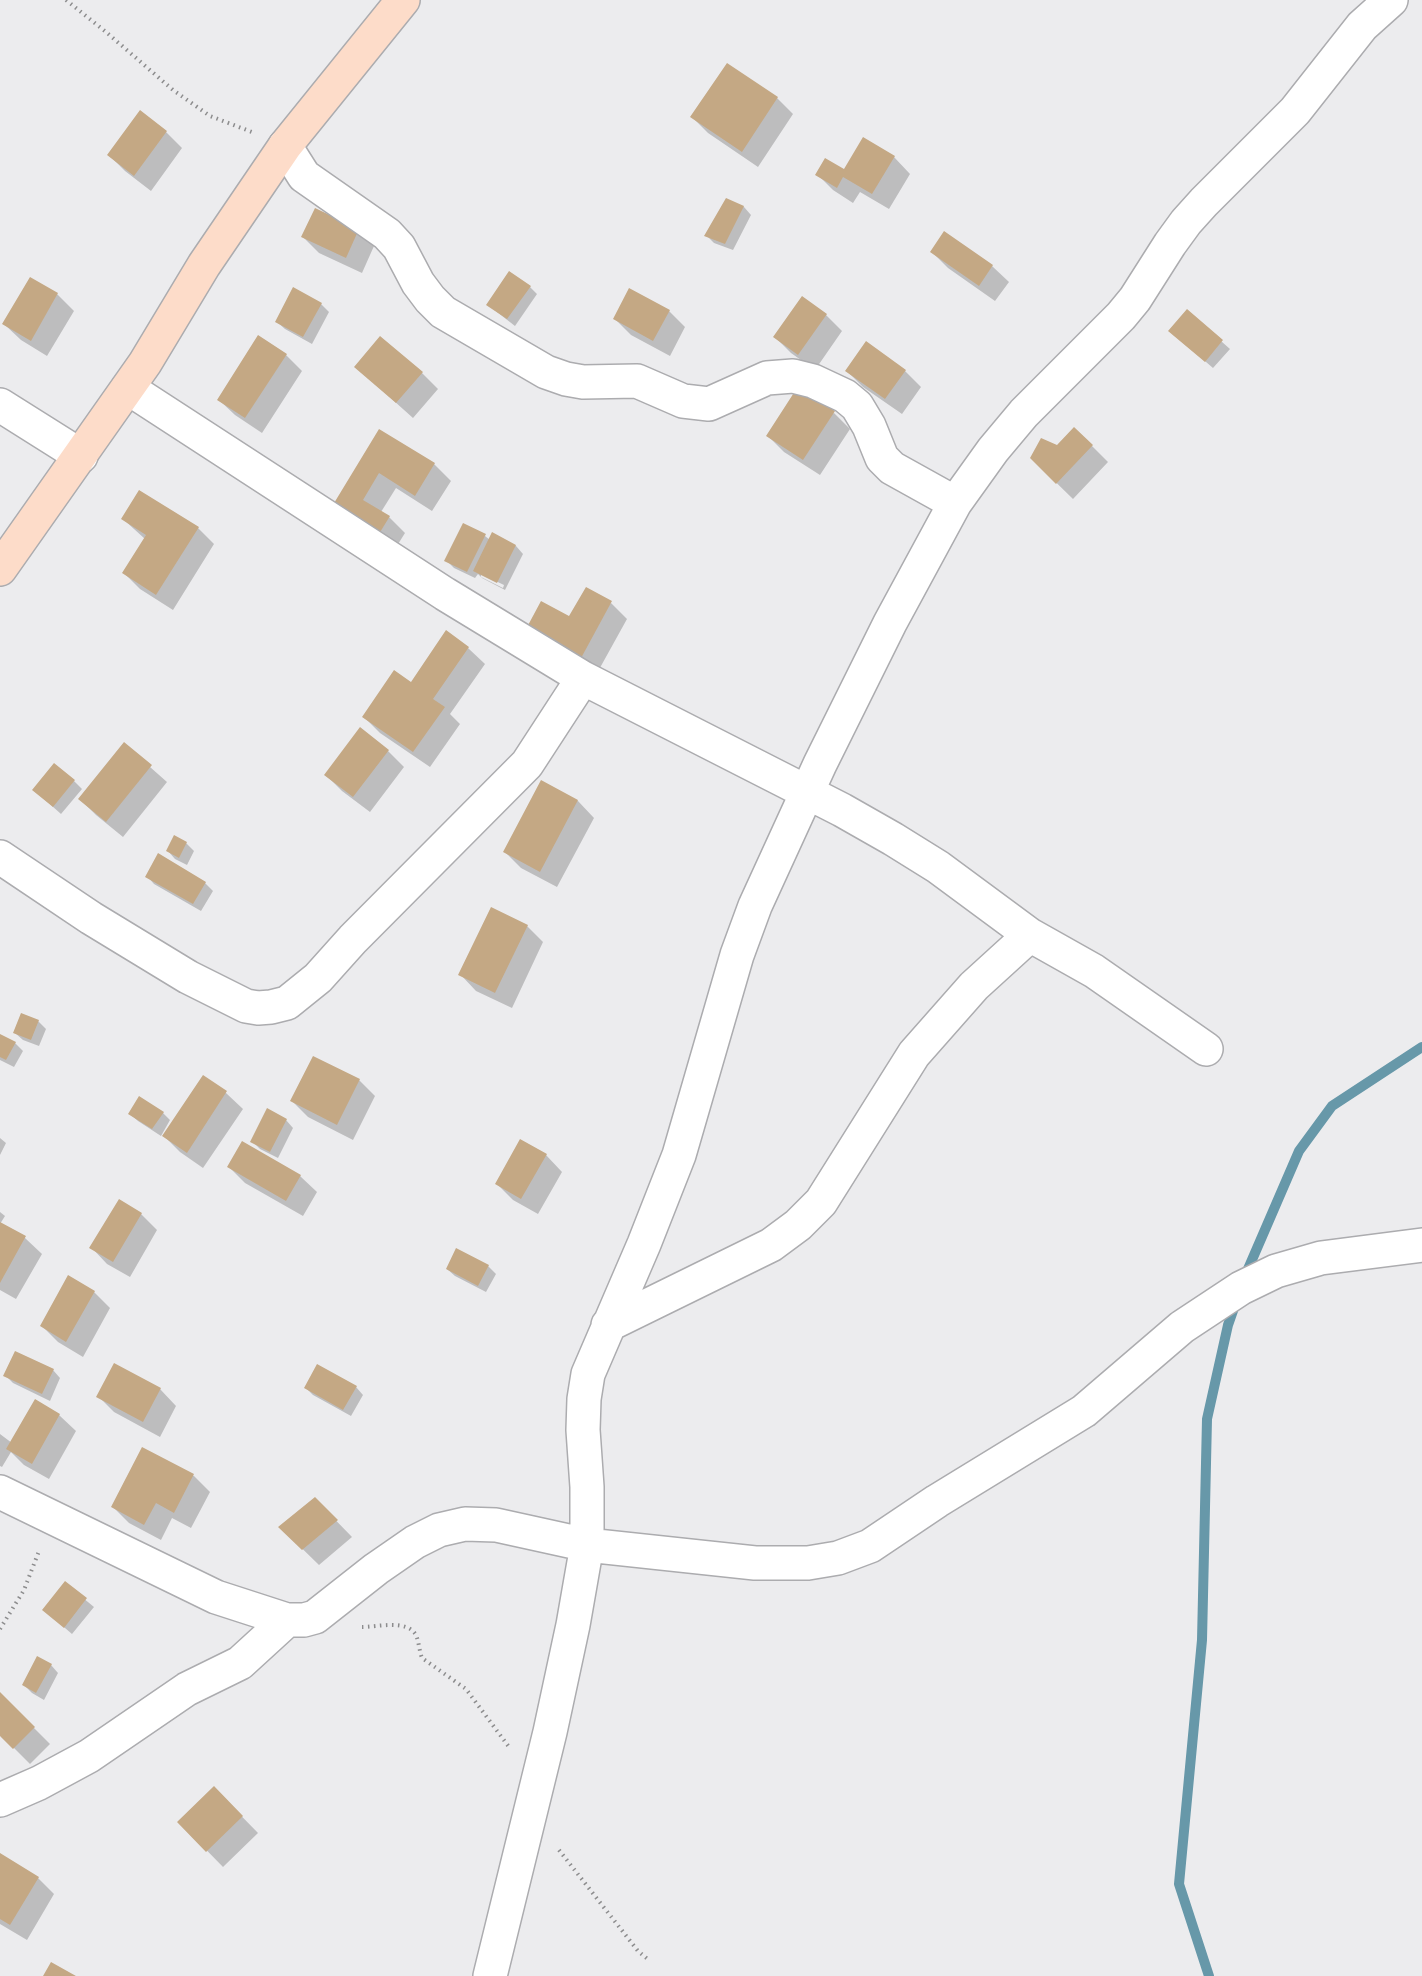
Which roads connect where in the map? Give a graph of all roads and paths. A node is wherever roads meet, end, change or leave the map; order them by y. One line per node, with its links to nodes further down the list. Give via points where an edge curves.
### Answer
1 (66, 0): 4 (path, via 210,116)
2 (403, 0): 4 (street)
3 (1391, 0): 8 (street, via 1362,26 1295,111 1186,222 1135,299 1024,413)
4 (285, 146): 5 (street); 8 (street, via 304,176 387,234 399,247 418,283 443,312 546,372 583,382 637,381 699,404 716,402 767,378 793,376 813,381 857,406 882,458 891,468)
5 (128, 388): 7 (street); 10 (street, via 445,594)
6 (0, 405): 7 (street)
7 (81, 456): 9 (street)
8 (955, 503): 11 (street, via 890,622)
9 (0, 569)
10 (583, 678): 11 (street); 12 (street, via 527,764 318,978 287,1003 246,1006 188,977)
11 (807, 794): 13 (street, via 842,810 938,867); 16 (street, via 754,906 679,1155)
12 (0, 857)
13 (1030, 934): 14 (street, via 1094,971); 16 (street, via 974,986 914,1054 821,1202 798,1224 771,1245)
14 (1206, 1049)
15 (1422, 1245): 19 (street, via 1321,1258 1276,1271 1240,1288 1182,1326 1084,1411 870,1546 838,1558 808,1563 754,1563)
16 (608, 1325): 19 (street, via 588,1374 584,1399)
17 (0, 1492): 18 (street)
18 (51, 1517): 20 (street, via 216,1597); 22 (path, via 24,1590)
19 (587, 1545): 20 (street, via 496,1525 465,1524 439,1530 376,1569 315,1617); 27 (street, via 550,1732)
20 (287, 1620): 24 (street, via 240,1663 186,1689 89,1756)
21 (360, 1627): 23 (path, via 404,1626 413,1630 422,1658 466,1689)
22 (0, 1629)
23 (510, 1748)
24 (0, 1800)
25 (557, 1848): 26 (path)
26 (650, 1961)
27 (490, 1976)

